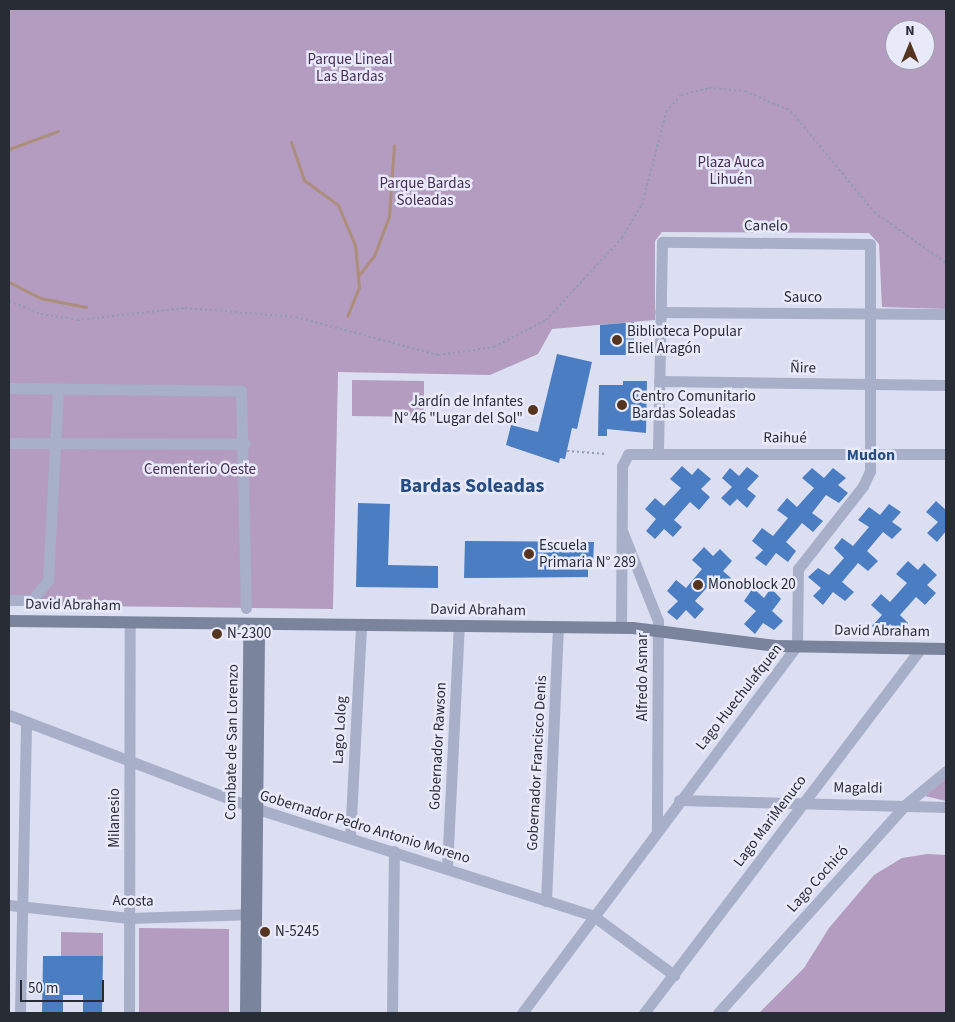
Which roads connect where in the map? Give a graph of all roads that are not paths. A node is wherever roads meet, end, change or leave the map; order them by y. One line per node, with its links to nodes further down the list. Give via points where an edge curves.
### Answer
1 (870, 244): 2 (street, Canelo, via 662,242); 3 (street, Lago Huechulafquen)
2 (660, 312): 3 (street, Sauco); 5 (street)
3 (872, 313): 4 (street, Sauco); 6 (street, Lago Huechulafquen)
4 (946, 314)
5 (659, 381): 6 (street, Ñire); 13 (street)
6 (872, 384): 7 (street, Ñire); 14 (street, Lago Huechulafquen)
7 (946, 385)
8 (9, 388): 9 (street)
9 (58, 388): 11 (street); 12 (street, via 241,391)
10 (9, 443): 11 (street)
11 (55, 444): 12 (street); 18 (street, via 48,580 41,594 32,600)
12 (245, 444): 19 (street)
13 (658, 452): 14 (street, Raihué); 16 (street, Raihué, via 633,452)
14 (871, 454): 15 (street, Raihué); 28 (street, Lago Huechulafquen, via 870,471 863,486 798,568)
15 (946, 454)
16 (625, 456): 17 (street, Alfredo Asmar)
17 (622, 532): 26 (street, Alfredo Asmar); 27 (street, Alfredo Asmar, via 655,610)
18 (9, 600)
19 (246, 608)
20 (9, 621): 21 (main road, David Abraham)
21 (130, 622): 22 (main road, David Abraham); 33 (street, Milanesio)
22 (254, 624): 23 (main road, David Abraham); 39 (main road, Combate de San Lorenzo, via 259,637)
23 (361, 625): 24 (main road, David Abraham); 41 (street, Lago Lolog)
24 (459, 626): 25 (main road, David Abraham); 43 (street, Gobernador Rawson)
25 (558, 627): 26 (main road, David Abraham); 44 (street, Gobernador Francisco Denis)
26 (621, 628): 27 (main road, David Abraham)
27 (659, 630): 28 (main road, David Abraham); 40 (street, Alfredo Asmar)
28 (797, 646): 29 (main road, David Abraham); 35 (street, Lago Huechulafquen)
29 (921, 648): 30 (main road, David Abraham); 36 (street, Lago MariMenuco)
30 (946, 648)
31 (9, 715): 32 (street, Gobernador Pedro Antonio Moreno)
32 (26, 722): 33 (street, Gobernador Pedro Antonio Moreno); 45 (street)
33 (130, 759): 39 (street, Gobernador Pedro Antonio Moreno); 48 (street, Milanesio)
34 (946, 771): 37 (street, Lago Cochicó)
35 (679, 800): 36 (street, Magaldi); 40 (street, Lago Huechulafquen)
36 (802, 802): 37 (street, Magaldi); 49 (street, Lago MariMenuco)
37 (906, 804): 38 (street, Magaldi); 57 (street, Lago Cochicó)
38 (946, 807)
39 (252, 808): 41 (street, Gobernador Pedro Antonio Moreno); 46 (main road, Combate de San Lorenzo)
40 (657, 830): 47 (street, Lago Huechulafquen)
41 (350, 836): 42 (street, Gobernador Pedro Antonio Moreno)
42 (394, 851): 43 (street, Gobernador Pedro Antonio Moreno); 54 (street)
43 (447, 868): 44 (street, Gobernador Pedro Antonio Moreno)
44 (546, 901): 47 (street, Gobernador Pedro Antonio Moreno)
45 (14, 906): 48 (street, Acosta); 50 (street)
46 (251, 914): 48 (street, Acosta); 52 (main road, Combate de San Lorenzo); 53 (main road, Combate de San Lorenzo)
47 (592, 915): 49 (street, Gobernador Pedro Antonio Moreno); 55 (street, Lago Huechulafquen)
48 (130, 918): 51 (street, Milanesio)
49 (674, 975): 56 (street, Lago MariMenuco)
50 (20, 1013)
51 (129, 1013)
52 (246, 1013)
53 (255, 1013)
54 (392, 1013)
55 (522, 1013)
56 (644, 1013)
57 (718, 1013)

